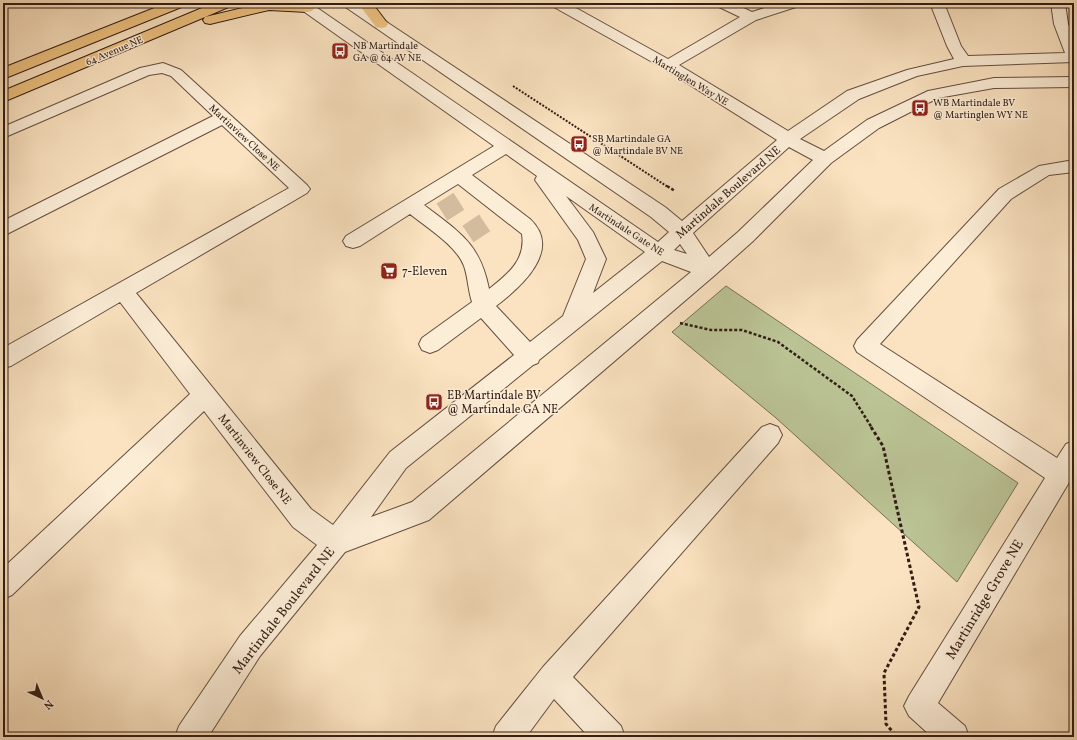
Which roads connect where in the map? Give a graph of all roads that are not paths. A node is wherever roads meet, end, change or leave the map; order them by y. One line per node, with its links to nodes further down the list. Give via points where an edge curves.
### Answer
1 (179, 3): 17 (main road, 64 Avenue NE)
2 (226, 3): 13 (main road, 64 Avenue NE)
3 (349, 3): 12 (street)
4 (365, 3): 12 (main road)
5 (557, 3): 16 (street, Martinglen Way NE)
6 (722, 3): 11 (street)
7 (794, 3): 11 (street)
8 (937, 3): 15 (street, via 954,46)
9 (1058, 3): 14 (street, via 1061,24)
10 (304, 5): 13 (main road, via 269,6 243,11); 23 (street, Martindale Gate NE)
11 (751, 17): 16 (street)
12 (381, 24): 30 (street, via 658,212)
13 (142, 39): 19 (main road, 64 Avenue NE)
14 (1074, 57): 15 (street, Martindale Boulevard NE)
15 (963, 61): 22 (street, Martindale Boulevard NE, via 912,73 853,95)
16 (668, 65): 22 (street, Martinglen Way NE)
17 (3, 74)
18 (1074, 82): 24 (street, Martindale Boulevard NE, via 994,83 934,94 873,124)
19 (3, 97)
20 (225, 117): 21 (street, Martinview Close NE, via 176,73 163,68 145,71); 29 (street); 34 (street, Martinview Close NE, via 301,189)
21 (3, 133)
22 (788, 139): 24 (street, Martinglen Way NE); 30 (street, Martindale Boulevard NE)
23 (506, 146): 25 (street, Martindale Gate NE); 27 (street)
24 (825, 159): 33 (street, Martindale Boulevard NE)
25 (532, 164): 32 (street, Martindale Gate NE); 36 (street, via 586,237 596,259)
26 (1074, 166): 43 (street, via 1045,170 1006,194 865,346)
27 (459, 175): 28 (street); 35 (street, via 471,194 498,214 523,224 531,233 530,257 523,270)
28 (411, 205): 31 (street); 35 (street, via 435,216 462,238 463,248 471,260)
29 (3, 229)
30 (682, 232): 32 (street, Martindale Boulevard NE); 33 (street)
31 (353, 241)
32 (659, 252): 33 (street, Martindale Gate NE); 36 (street, Martindale Boulevard NE)
33 (708, 270): 44 (street, Martindale Boulevard NE, via 420,511)
34 (123, 292): 39 (street, Martinview Close NE); 40 (street, Martinview Close NE)
35 (483, 305): 37 (street); 38 (street)
36 (571, 324): 38 (street, Martindale Boulevard NE)
37 (430, 344)
38 (530, 357): 44 (street, Martindale Boulevard NE, via 398,460)
39 (3, 359)
40 (205, 395): 44 (street, Martinview Close NE, via 302,518); 45 (street)
41 (770, 434): 46 (street)
42 (1074, 452): 43 (street, Martinridge Grove NE)
43 (1060, 474): 50 (street, Martinridge Grove NE, via 920,706)
44 (336, 543): 47 (street, Martindale Boulevard NE, via 250,646)
45 (3, 586)
46 (553, 677): 48 (street); 49 (street)
47 (190, 737)
48 (507, 737)
49 (610, 737)
50 (954, 737)

